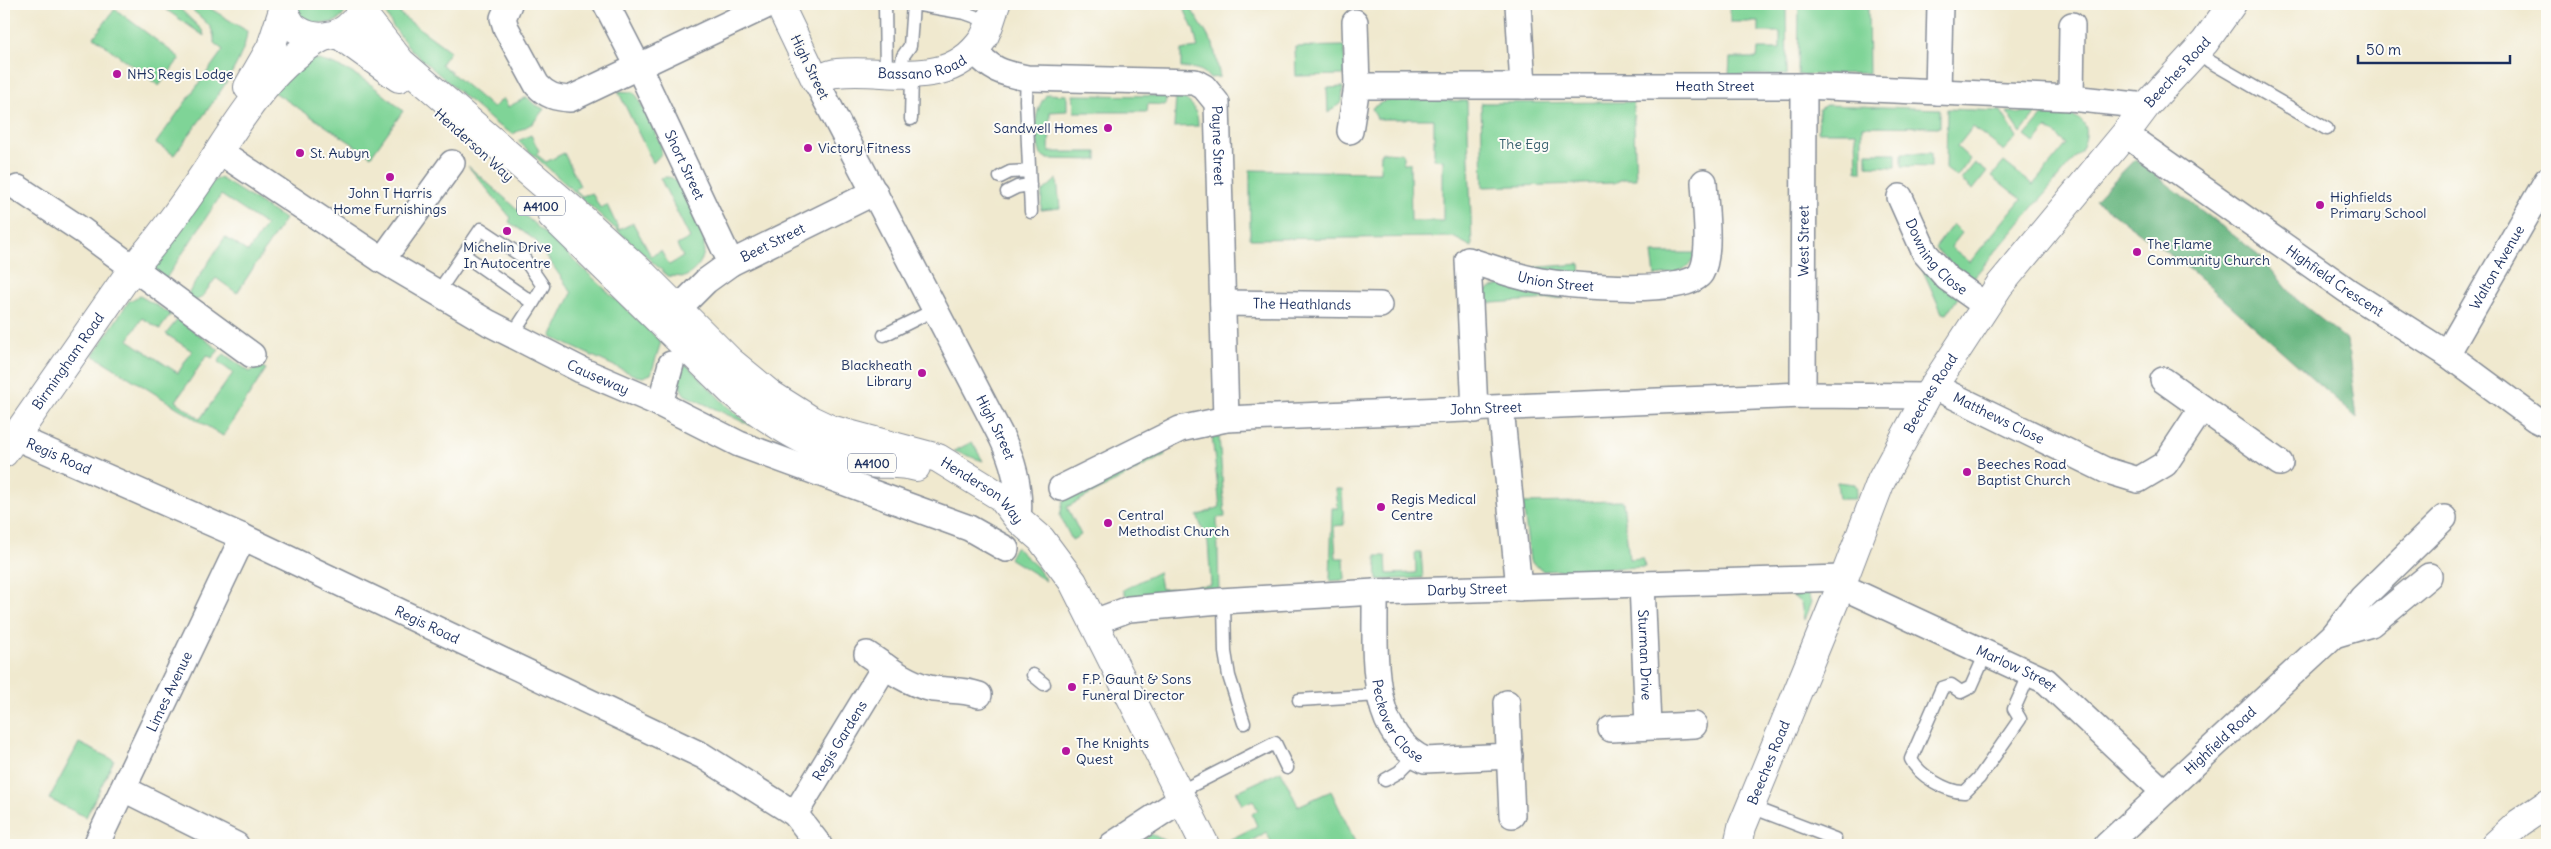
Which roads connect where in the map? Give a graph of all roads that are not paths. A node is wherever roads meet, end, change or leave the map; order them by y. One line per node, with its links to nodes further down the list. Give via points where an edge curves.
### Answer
1 (509, 4): 18 (street, via 504,18 509,33 537,85 554,97 570,99)
2 (606, 4): 18 (street, Short Street)
3 (770, 4): 18 (street)
4 (779, 4): 21 (main road, High Street)
5 (885, 4): 19 (lane)
6 (914, 4): 12 (lane, via 965,13); 19 (lane, via 910,46 903,56)
7 (1518, 4): 23 (street)
8 (1940, 4): 25 (street)
9 (2232, 4): 17 (main road, Beeches Road)
10 (283, 6): 15 (main road, via 297,30 314,36); 35 (main road, Birmingham Road, via 263,63)
11 (359, 6): 15 (main road, Birmingham Road, via 351,25); 54 (main road, Henderson Way / A4100, via 400,62 574,211)
12 (993, 13): 16 (main road, Bassano Road, via 983,38)
13 (1355, 22): 22 (street)
14 (2072, 25): 26 (street)
15 (330, 35): 32 (main road, Birmingham Road, via 297,53 276,74 254,99); 62 (main road, Henderson Way / A4100, via 387,68 461,132 628,288)
16 (973, 50): 19 (main road, Bassano Road, via 942,70 926,75); 20 (street, Payne Street, via 1000,73)
17 (2197, 51): 27 (main road, Beeches Road); 29 (lane)
18 (638, 66): 47 (street, Short Street)
19 (899, 74): 21 (main road, Bassano Road, via 836,73); 28 (lane)
20 (1027, 78): 34 (lane); 51 (street, Payne Street, via 1195,82 1204,87 1217,103)
21 (816, 81): 41 (street, High Street)
22 (1357, 86): 23 (street, Heath Street); 30 (street)
23 (1524, 86): 24 (street, Heath Street)
24 (1804, 86): 25 (street, Heath Street); 64 (street, West Street)
25 (1938, 92): 26 (street, Heath Street)
26 (2071, 98): 27 (street, Heath Street)
27 (2146, 106): 31 (main road, Beeches Road)
28 (910, 119)
29 (2327, 129)
30 (1350, 131)
31 (2125, 134): 53 (main road, Beeches Road); 58 (street, Highfield Crescent, via 2348,290)
32 (219, 150): 35 (main road, Birmingham Road, via 211,150); 46 (street, Causeway); 48 (main road, Birmingham Road, via 154,245)
33 (452, 163): 46 (street)
34 (1029, 171): 36 (lane, via 1010,172); 39 (lane)
35 (186, 173): 48 (main road, Birmingham Road, via 167,197 141,241)
36 (1000, 177)
37 (2547, 180): 58 (street, Walton Avenue)
38 (1704, 182): 68 (street, Union Street, via 1706,261 1700,274 1674,286 1605,287 1547,282 1468,260)
39 (1030, 185): 42 (lane); 44 (lane)
40 (18, 188): 48 (street)
41 (875, 192): 47 (street, Beet Street); 55 (street, High Street)
42 (1007, 192)
43 (1900, 197): 53 (street, Downing Close, via 1926,253 1947,278)
44 (1031, 212)
45 (464, 255): 49 (lane); 50 (lane); 50 (lane, via 481,229 523,257 543,286)
46 (382, 260): 49 (street, Causeway)
47 (731, 263): 54 (street, Beet Street, via 706,281)
48 (133, 268): 59 (street); 71 (main road, Birmingham Road)
49 (438, 292): 56 (street, Causeway)
50 (532, 303): 56 (lane)
51 (1223, 303): 52 (street, The Heathlands); 69 (street, Payne Street)
52 (1380, 305)
53 (1985, 305): 63 (main road, Beeches Road)
54 (678, 309): 62 (street, Henderson Way / A4100, via 675,320 732,379); 74 (main road, Henderson Way / A4100, via 730,361 792,409 853,436 938,458 1001,497)
55 (936, 309): 57 (lane); 74 (street, High Street, via 1012,460 1020,502)
56 (513, 334): 65 (street, Causeway, via 582,370)
57 (884, 334)
58 (2447, 354): 70 (street, Highfield Crescent)
59 (252, 355)
60 (672, 364): 65 (street)
61 (2163, 380): 67 (street)
62 (732, 392): 74 (main road, Henderson Way / A4100, via 761,415 812,444 871,463 892,462 912,466 954,481)
63 (1931, 392): 64 (street, John Street); 67 (street, Matthews Close, via 2105,470 2138,480 2165,464); 79 (main road, Beeches Road, via 1881,481)
64 (1803, 395): 66 (street, John Street)
65 (660, 404): 77 (street, Causeway, via 739,444 969,528)
66 (1501, 408): 68 (street, John Street); 81 (street)
67 (2202, 408): 72 (street)
68 (1475, 410): 69 (street, John Street)
69 (1226, 420): 73 (street, John Street, via 1180,429)
70 (2547, 425)
71 (7, 441): 76 (street, Regis Road)
72 (2280, 462)
73 (1061, 488)
74 (1018, 518): 84 (main road, A4100, via 1041,539 1073,582)
75 (2444, 518): 85 (street, Highfield Road, via 2362,598)
76 (243, 537): 102 (street, Limes Avenue); 107 (street, Regis Road, via 703,756)
77 (1006, 549)
78 (2429, 576): 85 (street, via 2371,624)
79 (1842, 582): 80 (street, Darby Street); 86 (street, Marlow Street); 106 (main road, Beeches Road)
80 (1642, 584): 81 (street, Darby Street); 96 (street, Sturman Drive)
81 (1519, 588): 82 (street, Darby Street)
82 (1375, 592): 83 (street, Darby Street); 91 (street, Peckover Close)
83 (1222, 601): 84 (street, Darby Street, via 1129,609); 94 (lane, via 1229,676)
84 (1092, 631): 104 (main road, A4100)
85 (2334, 635): 103 (street, Highfield Road)
86 (1986, 653): 87 (street, Marlow Street); 87 (lane, via 1971,687 1961,692 1950,686 1942,688 1911,759 1915,769 1957,793 1965,792 1979,778 2020,719 2014,709)
87 (2030, 673): 103 (street, Marlow Street, via 2046,681)
88 (1033, 675): 89 (lane)
89 (1044, 684)
90 (979, 695): 107 (street, Regis Gardens, via 962,689 929,688 876,660)
91 (1379, 695): 92 (lane); 98 (street, Peckover Close, via 1391,726)
92 (1299, 700)
93 (1508, 703): 99 (street)
94 (1244, 723)
95 (1694, 725): 96 (street)
96 (1648, 726): 97 (street)
97 (1611, 729)
98 (1415, 756): 99 (street, Peckover Close, via 1425,760); 101 (lane)
99 (1510, 756): 108 (street)
100 (1287, 768): 104 (lane, via 1275,743)
101 (1385, 780)
102 (124, 789): 110 (street, Limes Avenue); 111 (street)
103 (2164, 792): 116 (street, Highfield Road)
104 (1181, 796): 113 (street); 114 (main road, A4100)
105 (2547, 804): 117 (main road)
106 (1751, 807): 109 (lane); 115 (main road, Beeches Road)
107 (795, 814): 112 (street, Regis Road)
108 (1512, 815)
109 (1835, 839)
110 (96, 845)
111 (236, 845)
112 (819, 845)
113 (1112, 845)
114 (1205, 845)
115 (1738, 845)
116 (2107, 845)
117 (2495, 845)

